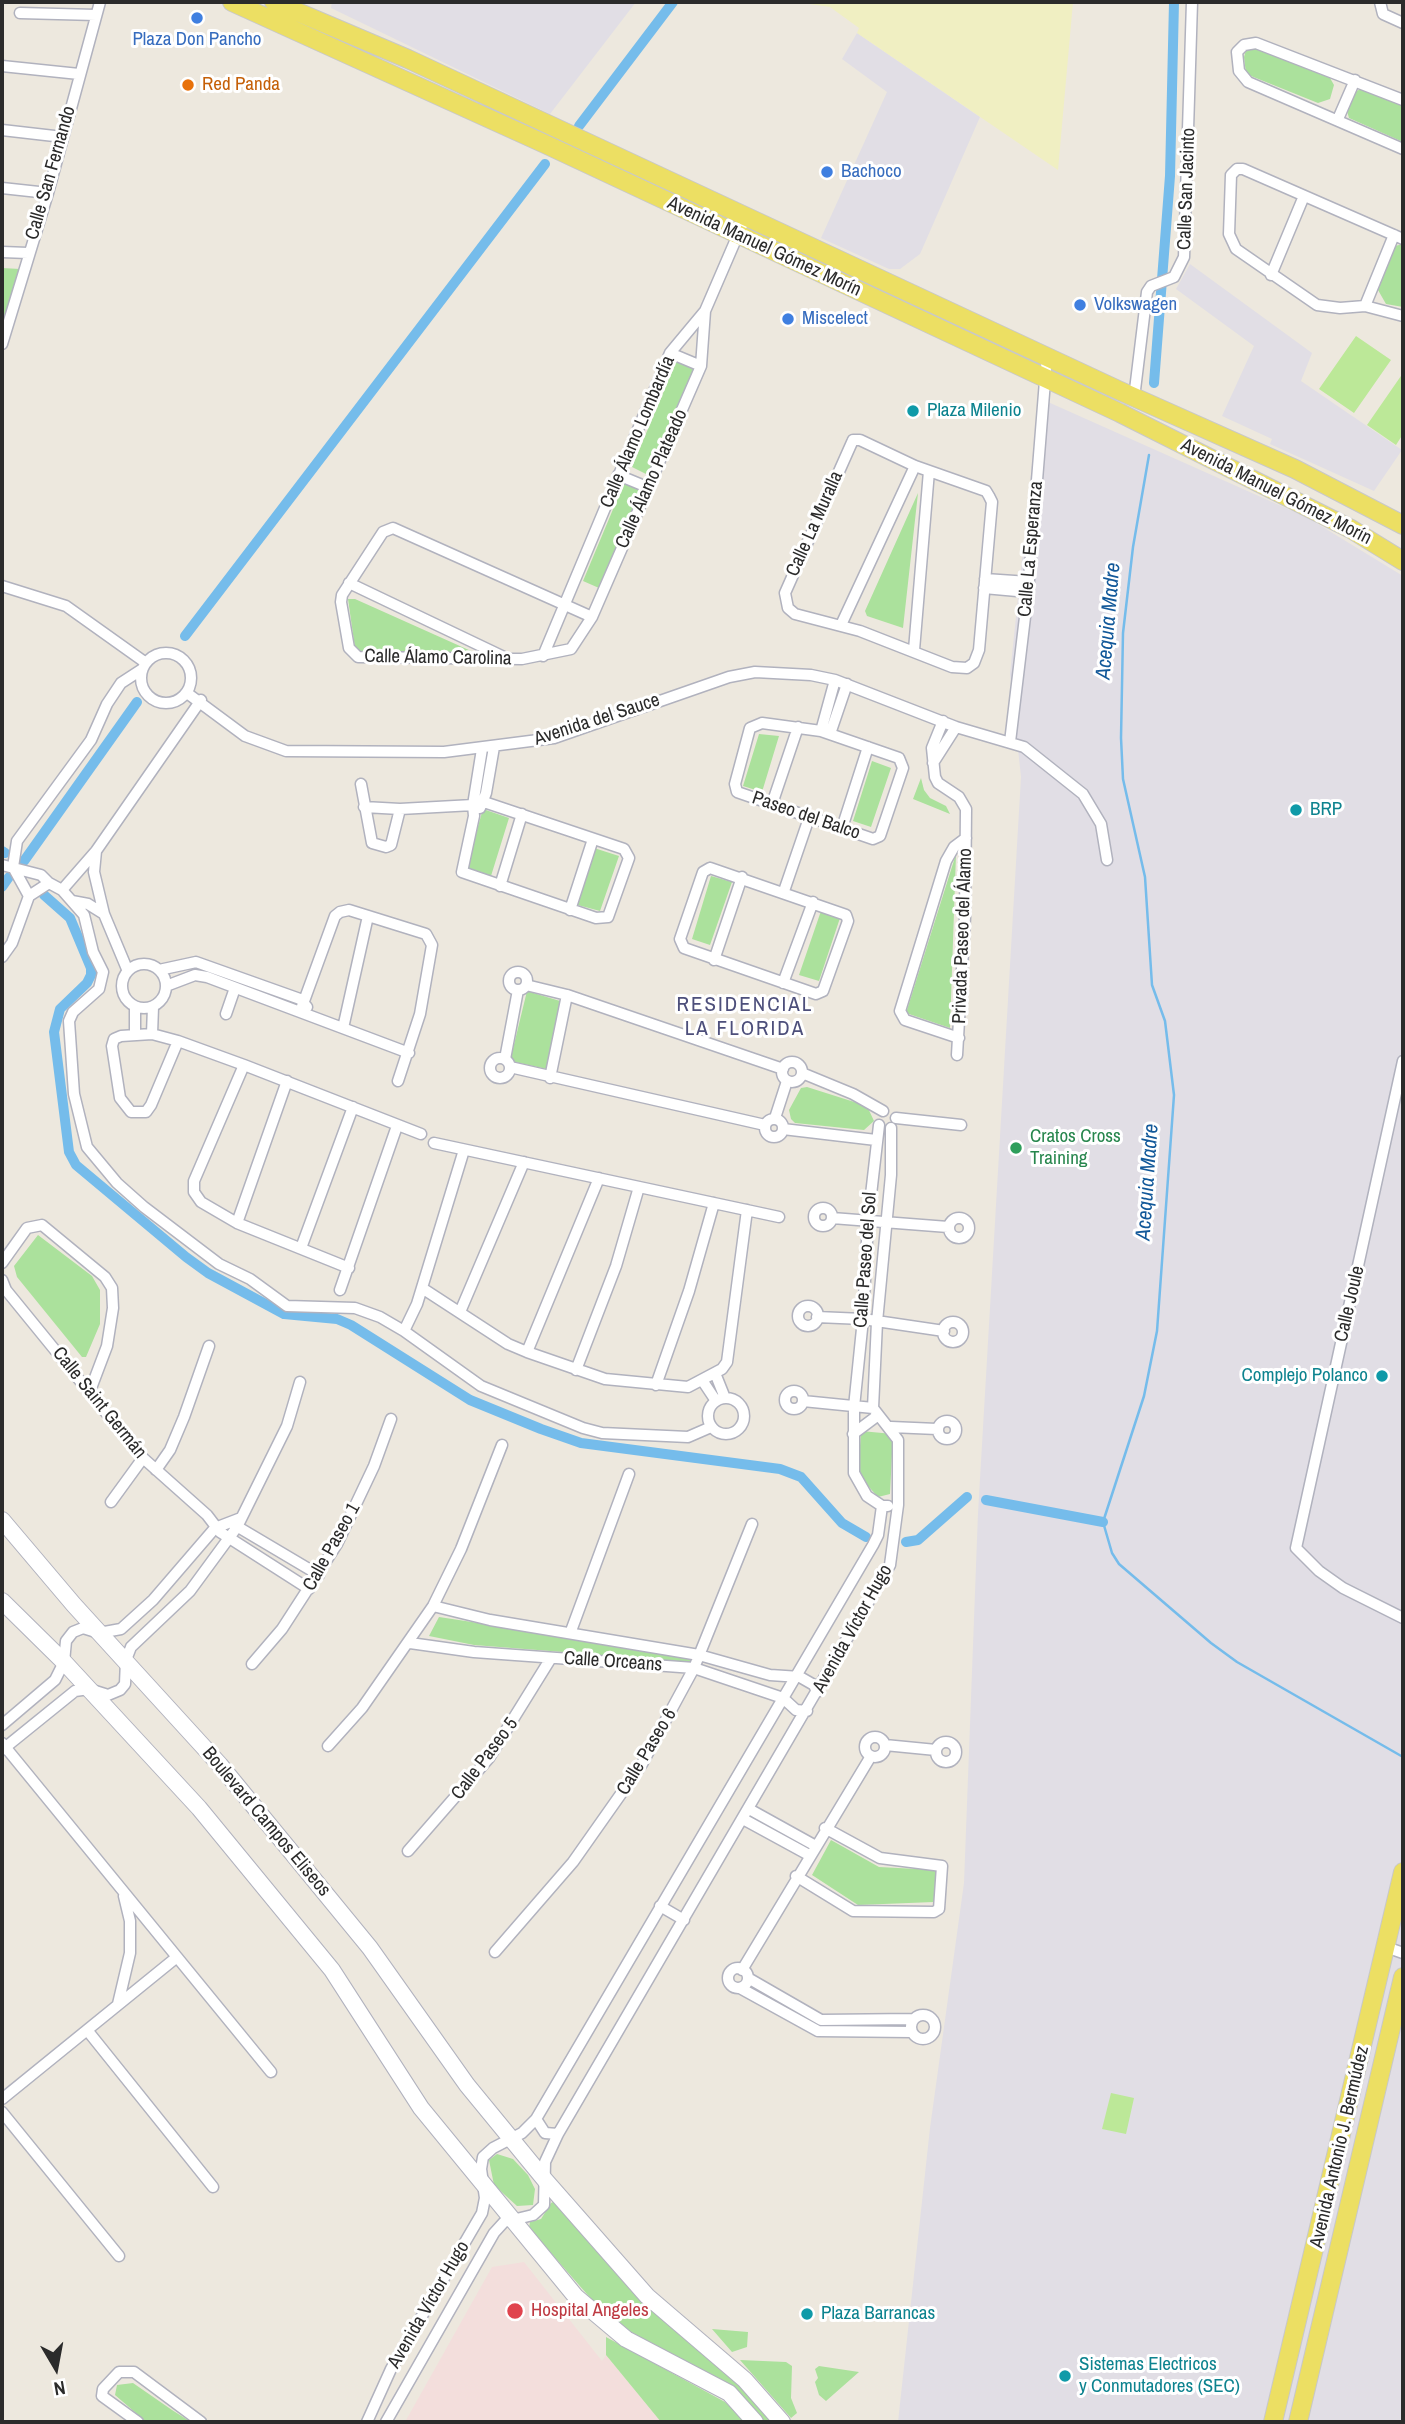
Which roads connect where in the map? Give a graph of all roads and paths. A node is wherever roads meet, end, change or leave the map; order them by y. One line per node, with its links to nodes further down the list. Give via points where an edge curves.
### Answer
1 (100, 2): 7 (street, Calle San Fernando)
2 (232, 2): 21 (main road, Avenida Manuel Gómez Morín)
3 (274, 2): 20 (main road, Avenida Manuel Gómez Morín)
4 (1192, 2): 34 (street, Calle San Jacinto, via 1184,257 1179,272 1147,292)
5 (1380, 2): 8 (street, via 1383,15)
6 (20, 13): 7 (street)
7 (96, 15): 10 (street, Calle San Fernando)
8 (1403, 23)
9 (2, 66): 10 (street)
10 (79, 74): 15 (street, Calle San Fernando)
11 (1355, 80): 12 (street); 13 (street); 13 (street, via 1256,43 1237,52 1239,71 1248,82)
12 (1403, 100)
13 (1338, 119): 16 (street)
14 (2, 130): 15 (street)
15 (63, 137): 18 (street, Calle San Fernando)
16 (1403, 149)
17 (2, 188): 18 (street)
18 (48, 193): 24 (street, Calle San Fernando)
19 (1304, 196): 22 (street); 25 (street); 25 (street, via 1243,169 1231,174 1230,240)
20 (746, 216): 21 (street, Calle Álamo Lombardía); 31 (main road, Avenida Manuel Gómez Morín)
21 (737, 235): 27 (street, Calle Álamo Lombardía); 33 (main road, Avenida Manuel Gómez Morín)
22 (1399, 237): 26 (street)
23 (2, 252): 24 (street)
24 (28, 253): 29 (street, Calle San Fernando)
25 (1271, 275): 26 (street, via 1318,305)
26 (1364, 306): 28 (street)
27 (705, 311): 30 (street, Calle Álamo Lombardía); 32 (street, Calle Álamo Plateado)
28 (1403, 316)
29 (2, 344)
30 (670, 353): 32 (street); 37 (street, Calle Álamo Lombardía)
31 (1047, 356): 33 (street, Calle La Esperanza); 34 (main road, Avenida Manuel Gómez Morín)
32 (701, 366): 38 (street, Calle Álamo Plateado)
33 (1045, 379): 41 (main road, Avenida Manuel Gómez Morín); 47 (street, Calle La Esperanza)
34 (1134, 398): 39 (main road, Avenida Manuel Gómez Morín)
35 (915, 466): 36 (street, Calle La Muralla); 50 (street); 50 (street, Calle La Muralla, via 860,440 852,442 785,593 788,608 796,614)
36 (929, 471): 45 (street, Calle La Muralla, via 986,491 992,502); 52 (street)
37 (618, 475): 38 (street); 48 (street, Calle Álamo Lombardía)
38 (648, 488): 49 (street, Calle Álamo Plateado)
39 (1371, 506): 40 (main road, Avenida Manuel Gómez Morín); 41 (main road, via 1368,524)
40 (1403, 527): 42 (main road, via 1387,534)
41 (1351, 529): 42 (main road, Avenida Manuel Gómez Morín)
42 (1385, 550): 43 (main road, Avenida Manuel Gómez Morín)
43 (1403, 561)
44 (349, 583): 48 (street, Calle Álamo Carolina, via 388,529 400,530); 54 (street); 54 (street, Calle Álamo Carolina, via 341,602 349,648 355,656)
45 (985, 583): 47 (street); 52 (street, Calle La Muralla, via 974,663 959,669)
46 (2, 586): 55 (street, via 66,607)
47 (1028, 587): 64 (street, Calle La Esperanza)
48 (565, 605): 49 (street); 53 (street, Calle Álamo Lombardía)
49 (592, 617): 51 (street, Calle Álamo Plateado)
50 (841, 625): 52 (street, Calle La Muralla)
51 (578, 642): 53 (street, Calle Álamo Carolina, via 572,649)
52 (914, 650)
53 (543, 656): 54 (street, Calle Álamo Carolina)
54 (509, 659)
55 (143, 666): 58 (street, via 145,693 158,703 174,703); 58 (street, via 160,653 177,655 191,676); 81 (street, via 121,683 91,740 17,841)
56 (835, 680): 57 (street, Avenida del Sauce); 63 (street); 65 (street, Avenida del Sauce, via 782,672 729,677 554,738)
57 (847, 684): 60 (street, Avenida del Sauce); 63 (street)
58 (187, 693): 59 (street, Avenida del Sauce)
59 (201, 700): 67 (street, Avenida del Sauce, via 245,736 286,751 371,754); 79 (street)
60 (943, 721): 62 (street, Avenida del Sauce); 68 (street, via 933,743)
61 (798, 727): 63 (street, Paseo del Balco); 70 (street); 70 (street, Paseo del Balco, via 762,723 750,728 736,789)
62 (956, 727): 64 (street, Avenida del Sauce); 68 (street)
63 (825, 733): 66 (street, Paseo del Balco)
64 (1010, 742): 80 (street, Avenida del Sauce, via 1024,747 1083,794 1101,824)
65 (495, 747): 67 (street, Avenida del Sauce); 72 (street)
66 (869, 747): 76 (street); 76 (street, Paseo del Balco, via 899,758 903,764 882,834 873,839)
67 (482, 749): 72 (street)
68 (933, 764): 77 (street, via 938,783 964,804)
69 (361, 784): 71 (street)
70 (772, 804): 75 (street, Paseo del Balco)
71 (364, 807): 73 (street); 73 (street, via 370,841 386,847 391,845)
72 (477, 808): 73 (street); 74 (street); 84 (street, via 461,869 463,874)
73 (400, 809)
74 (522, 814): 78 (street); 84 (street)
75 (809, 818): 76 (street, Paseo del Balco); 86 (street)
76 (842, 828)
77 (966, 838): 108 (street, Privada Paseo del Álamo); 108 (street, Privada Paseo del Álamo, via 946,861 900,1011 905,1020)
78 (593, 839): 90 (street); 90 (street, via 624,849 629,858 607,917)
79 (96, 851): 85 (street); 91 (street, via 94,872)
80 (1107, 860)
81 (8, 866): 83 (street, via 41,875); 87 (street)
82 (742, 877): 86 (street); 94 (street); 94 (street, via 715,869 703,872 680,939 684,948)
83 (49, 883): 85 (street); 87 (street)
84 (500, 886): 90 (street)
85 (62, 890): 88 (street)
86 (784, 891): 89 (street)
87 (29, 896): 93 (street)
88 (72, 901): 91 (street); 153 (street, via 84,915 103,972 99,989 69,1021 74,1094 87,1147 144,1207 219,1264 250,1279 287,1306 355,1308)
89 (813, 902): 97 (street); 97 (street, via 848,918 826,988 816,993)
90 (570, 910)
91 (104, 914): 95 (street)
92 (368, 916): 103 (street, via 349,910 335,916); 105 (street); 110 (street, via 426,934 432,945)
93 (2, 957)
94 (713, 960): 97 (street)
95 (127, 969): 96 (street, via 144,964); 101 (street, via 121,986)
96 (159, 970): 98 (street); 103 (street, via 196,961)
97 (783, 983)
98 (166, 986): 99 (street, via 195,975); 102 (street)
99 (235, 988): 103 (street); 104 (street)
100 (567, 995): 114 (street); 116 (street); 116 (street, via 522,987 507,1063)
101 (135, 1007): 102 (street); 106 (street)
102 (153, 1007): 107 (street)
103 (305, 1010): 105 (street)
104 (226, 1014)
105 (343, 1028): 110 (street)
106 (135, 1034): 107 (street); 109 (street, via 114,1039 112,1046 120,1098 124,1107 139,1114 151,1105)
107 (152, 1034): 109 (street)
108 (959, 1038): 111 (street, Privada Paseo del Álamo)
109 (178, 1041): 113 (street)
110 (409, 1053): 118 (street)
111 (957, 1055)
112 (1403, 1063): 196 (street, Calle Joule, via 1296,1548 1343,1588)
113 (244, 1065): 117 (street); 141 (street, via 193,1187 201,1202)
114 (783, 1069): 115 (street, via 793,1062); 119 (street)
115 (802, 1073): 119 (street, via 797,1081); 121 (street)
116 (550, 1078): 122 (street)
117 (287, 1081): 120 (street); 141 (street)
118 (398, 1081)
119 (787, 1081): 122 (street)
120 (353, 1107): 126 (street); 143 (street)
121 (883, 1111): 123 (street, via 891,1111); 124 (street, via 877,1118)
122 (770, 1121): 127 (street, via 782,1123); 127 (street, via 765,1131 772,1137)
123 (894, 1123): 124 (street); 125 (street); 140 (street, Calle Paseo del Sol)
124 (879, 1125): 129 (street)
125 (961, 1125)
126 (397, 1126): 128 (street); 145 (street)
127 (783, 1129): 129 (street)
128 (421, 1134)
129 (876, 1140): 139 (street, Calle Paseo del Sol)
130 (434, 1143): 131 (street)
131 (464, 1150): 132 (street); 147 (street)
132 (524, 1162): 133 (street); 149 (street)
133 (599, 1178): 134 (street); 156 (street)
134 (639, 1187): 135 (street); 157 (street, via 616,1266)
135 (714, 1203): 136 (street); 161 (street)
136 (747, 1210): 137 (street); 158 (street, via 727,1362)
137 (779, 1217)
138 (831, 1218): 139 (street)
139 (867, 1221): 140 (street); 151 (street, Calle Paseo del Sol)
140 (887, 1221): 142 (street); 152 (street, Calle Paseo del Sol)
141 (237, 1223): 143 (street)
142 (948, 1227)
143 (301, 1248): 145 (street)
144 (2, 1263): 162 (street, via 27,1228 42,1225 106,1278 114,1308 107,1346)
145 (349, 1268): 148 (street)
146 (2, 1280): 162 (street, Calle Saint Germán)
147 (422, 1288): 149 (street); 153 (street)
148 (340, 1290)
149 (460, 1312): 156 (street)
150 (817, 1317): 151 (street)
151 (863, 1319): 152 (street); 165 (street, Calle Paseo del Sol)
152 (877, 1322): 154 (street); 166 (street, Calle Paseo del Sol)
153 (404, 1331): 168 (street, via 481,1386 583,1428 688,1437)
154 (944, 1331)
155 (209, 1346): 174 (street, via 170,1450)
156 (527, 1352): 157 (street)
157 (576, 1370): 161 (street, via 605,1379)
158 (715, 1373): 159 (street); 163 (street)
159 (702, 1380): 161 (street, via 682,1388); 163 (street)
160 (300, 1382): 181 (street, via 287,1426)
161 (656, 1385)
162 (90, 1391): 173 (street, Calle Saint Germán)
163 (720, 1399): 168 (street, via 708,1413); 168 (street, via 739,1403 743,1422 731,1434 720,1434)
164 (803, 1401): 165 (street)
165 (854, 1407): 166 (street); 171 (street, Calle Paseo del Sol)
166 (875, 1412): 169 (street); 171 (street)
167 (391, 1419): 189 (street, Calle Paseo 1, via 357,1504)
168 (711, 1427)
169 (891, 1427): 170 (street); 177 (street, via 898,1440)
170 (937, 1429)
171 (853, 1434): 178 (street, Calle Paseo del Sol, via 854,1473 867,1496)
172 (502, 1445): 193 (street)
173 (143, 1458): 174 (street, Calle Saint Germán); 176 (street)
174 (156, 1470): 179 (street, Calle Saint Germán)
175 (629, 1474): 198 (street)
176 (111, 1502)
177 (898, 1505): 178 (street); 185 (street)
178 (882, 1506): 184 (street)
179 (207, 1515): 181 (street, Calle Saint Germán); 183 (street, Calle Saint Germán)
180 (2, 1520): 199 (main road, Boulevard Campos Eliseos)
181 (235, 1522): 183 (street); 186 (street); 189 (street, Calle Saint Germán)
182 (752, 1524): 201 (street, Calle Paseo 6)
183 (215, 1528): 186 (street, Calle Saint Germán); 191 (street)
184 (878, 1535): 185 (street); 187 (street)
185 (892, 1537): 188 (street)
186 (229, 1539): 190 (street, Calle Saint Germán); 194 (street, via 190,1591)
187 (870, 1549): 188 (street, Avenida Víctor Hugo); 208 (street, Avenida Víctor Hugo)
188 (893, 1556): 212 (street, Avenida Víctor Hugo)
189 (319, 1575): 190 (street, Calle Paseo 1)
190 (309, 1589): 205 (street, Calle Paseo 1)
191 (153, 1600): 194 (street); 195 (street)
192 (2, 1601): 204 (main road)
193 (433, 1606): 198 (street, Calle Orceans, via 490,1620); 200 (street)
194 (166, 1614): 197 (street)
195 (138, 1615): 197 (street); 199 (street, via 121,1629)
196 (1403, 1619)
197 (149, 1626): 203 (street)
198 (571, 1631): 201 (street, Calle Orceans)
199 (99, 1633): 203 (main road, Boulevard Campos Eliseos); 204 (street, via 83,1628 73,1632 66,1641)
200 (410, 1643): 202 (street, Calle Orceans); 220 (street, via 362,1709)
201 (699, 1655): 206 (street, Calle Paseo 6); 207 (street, Calle Orceans)
202 (551, 1658): 206 (street, Calle Orceans); 227 (street, Calle Paseo 5, via 489,1758)
203 (126, 1660): 210 (street, via 126,1678 120,1690 108,1695); 247 (main road, Boulevard Campos Eliseos, via 220,1765 370,1948)
204 (64, 1662): 209 (street); 210 (main road)
205 (252, 1664)
206 (694, 1668): 211 (street, Calle Orceans); 234 (street, Calle Paseo 6, via 667,1723 610,1813)
207 (770, 1675): 208 (street, Calle Orceans); 211 (street)
208 (794, 1677): 212 (street, Calle Orceans, via 808,1680); 213 (street, Avenida Víctor Hugo)
209 (48, 1685): 214 (street); 215 (street)
210 (89, 1689): 214 (street); 249 (main road, via 199,1808 332,1970 421,2108)
211 (762, 1691): 213 (street, Calle Orceans)
212 (817, 1692): 216 (street, Avenida Víctor Hugo)
213 (783, 1698): 216 (street, Calle Orceans, via 791,1708); 231 (street, Avenida Víctor Hugo)
214 (61, 1700): 217 (street)
215 (25, 1705): 217 (street); 218 (street)
216 (807, 1711): 224 (street, Avenida Víctor Hugo)
217 (38, 1719): 221 (street)
218 (2, 1725)
219 (885, 1745): 222 (street); 223 (street, via 883,1754); 223 (street, via 879,1738 869,1740 866,1748)
220 (328, 1746)
221 (3, 1747): 230 (street)
222 (936, 1750)
223 (871, 1756): 225 (street)
224 (746, 1814): 226 (street); 232 (street, Avenida Víctor Hugo)
225 (825, 1828): 226 (street); 229 (street, via 873,1855 937,1863 944,1869 941,1905 934,1912 853,1911)
226 (811, 1850): 229 (street)
227 (408, 1851)
228 (1403, 1872): 233 (main road, Avenida Antonio J. Bermúdez)
229 (796, 1876): 239 (street, via 744,1979)
230 (123, 1890): 235 (street); 237 (street, via 131,1937)
231 (660, 1906): 232 (street); 245 (street, Avenida Víctor Hugo)
232 (684, 1920): 246 (street, Avenida Víctor Hugo)
233 (1395, 1950): 253 (main road, Avenida Antonio J. Bermúdez)
234 (495, 1951)
235 (177, 1957): 237 (street); 242 (street)
236 (1403, 1977): 254 (main road, Avenida Antonio J. Bermúdez)
237 (118, 2005): 240 (street)
238 (914, 2019): 239 (street); 241 (street); 241 (street, via 929,2017 935,2027 926,2039)
239 (819, 2026): 241 (street)
240 (87, 2030): 243 (street); 250 (street)
241 (912, 2032)
242 (271, 2072)
243 (2, 2099)
244 (2, 2112): 252 (street)
245 (536, 2119): 246 (street, via 545,2133); 247 (street, Avenida Víctor Hugo)
246 (558, 2134): 248 (street, Avenida Víctor Hugo, via 548,2154)
247 (511, 2139): 248 (main road); 249 (street, via 483,2157)
248 (545, 2180): 251 (street, via 540,2210); 262 (main road, via 647,2296 744,2380)
249 (484, 2186): 251 (main road); 255 (street, Avenida Víctor Hugo, via 485,2206 476,2225)
250 (213, 2187)
251 (514, 2218): 256 (street, Avenida Víctor Hugo, via 494,2233); 261 (main road, via 576,2297 612,2330 729,2393)
252 (119, 2256)
253 (1282, 2381): 254 (main road); 263 (main road, Avenida Antonio J. Bermúdez)
254 (1306, 2387): 264 (main road, Avenida Antonio J. Bermúdez)
255 (379, 2392): 256 (street); 259 (street, Avenida Víctor Hugo)
256 (396, 2400): 260 (street, Avenida Víctor Hugo)
257 (138, 2422): 258 (street, via 103,2396 103,2389 120,2372 134,2372)
258 (201, 2422)
259 (367, 2422)
260 (386, 2422)
261 (755, 2422)
262 (782, 2422)
263 (1273, 2422)
264 (1298, 2422)

